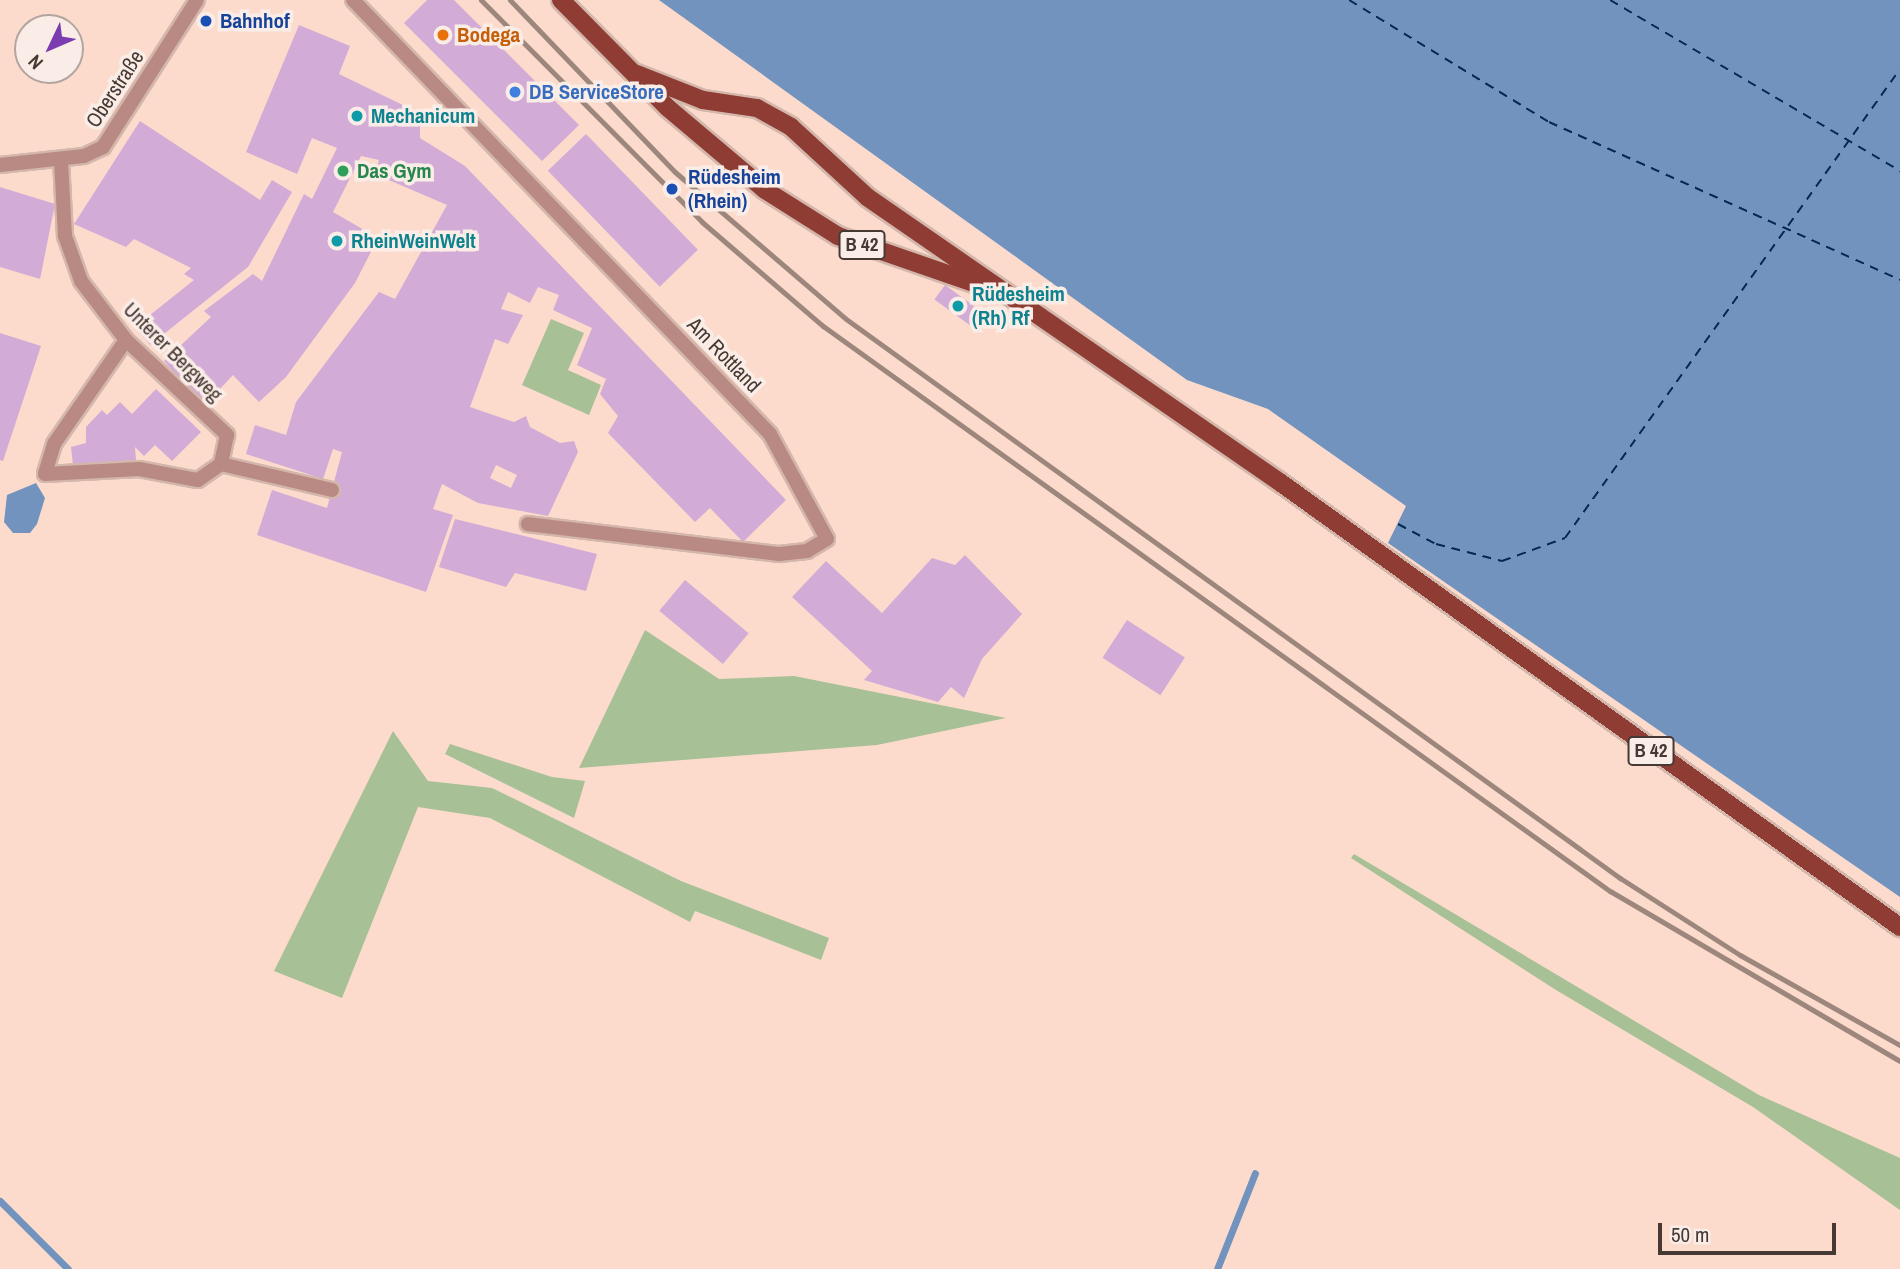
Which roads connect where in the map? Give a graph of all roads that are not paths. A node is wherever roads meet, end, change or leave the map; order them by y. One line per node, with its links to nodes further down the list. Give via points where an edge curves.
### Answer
1 (197, 0): 5 (street, Oberstraße, via 103,147)
2 (353, 0): 11 (street, Am Rottland, via 770,434 827,540 807,551 779,554)
3 (561, 0): 4 (main road, B 42)
4 (637, 74): 7 (main road, B 42, via 765,190 811,220 860,244); 7 (main road, B 42, via 679,93 773,115 867,197)
5 (61, 160): 6 (street, Oberstraße); 8 (street, Unterer Bergweg, via 72,260 92,300)
6 (0, 165)
7 (1020, 301): 12 (main road, B 42)
8 (126, 340): 9 (street, Unterer Bergweg, via 227,435); 9 (street, via 54,444 45,474 139,469 198,480)
9 (221, 464): 10 (street)
10 (332, 491)
11 (528, 524)
12 (1900, 927)

